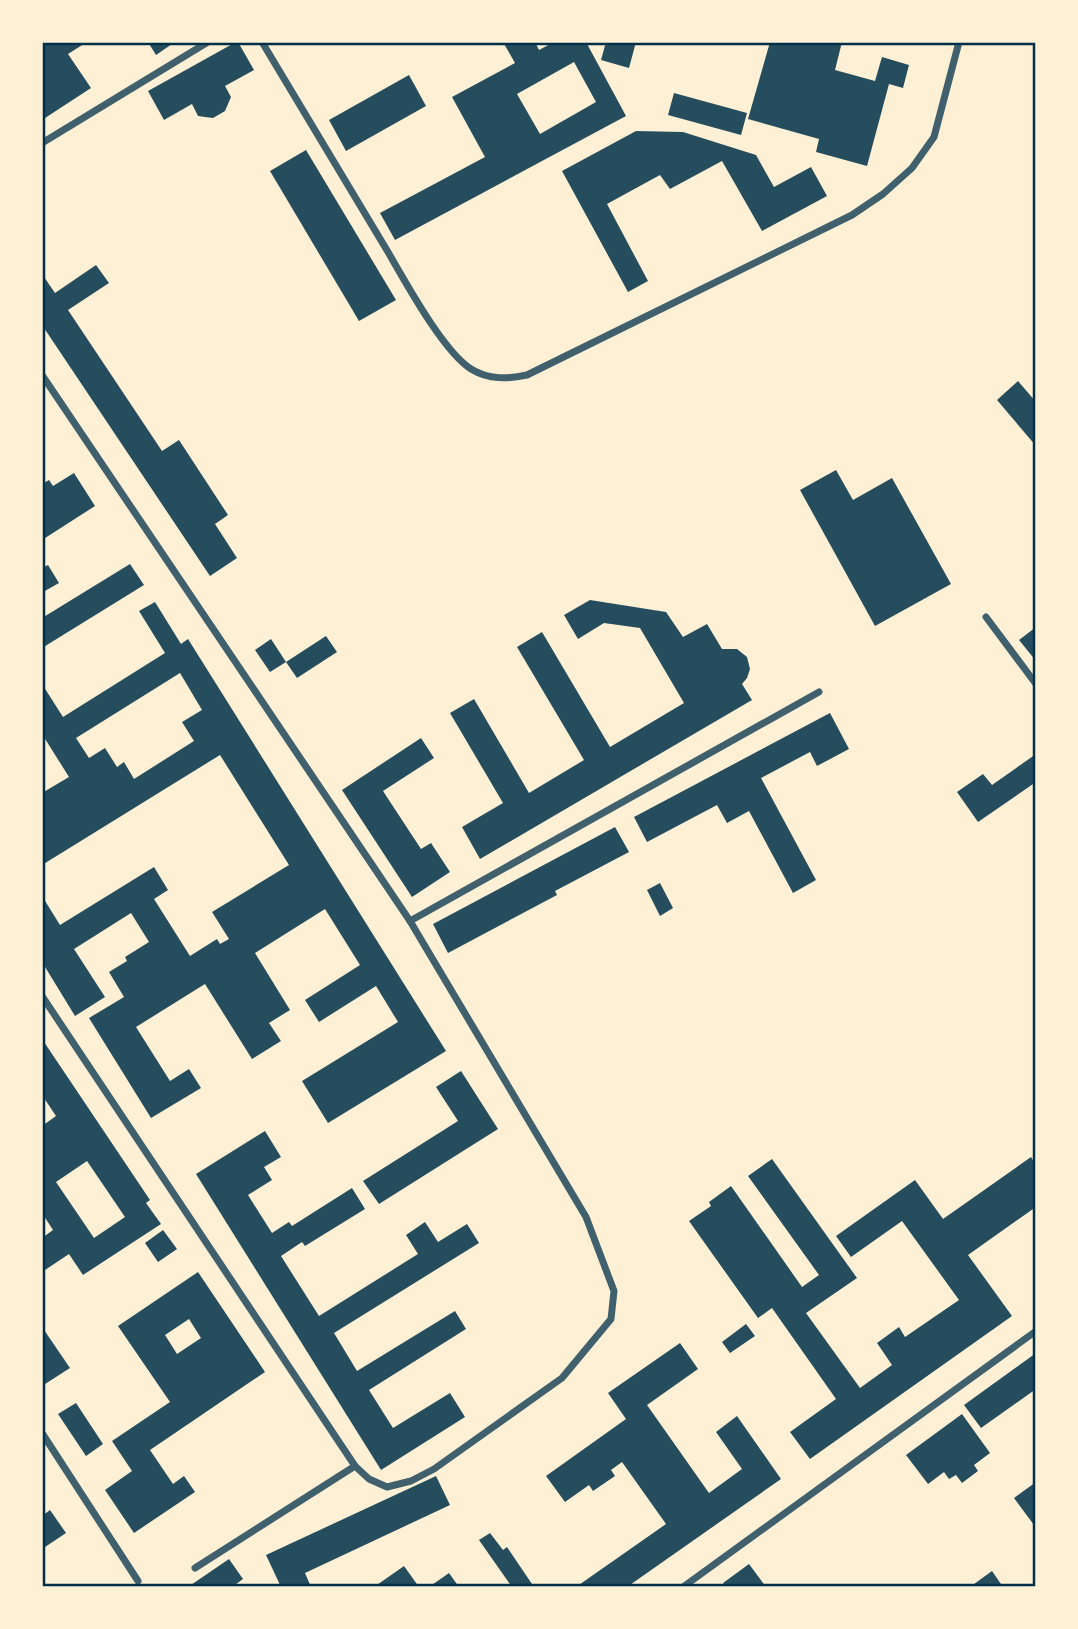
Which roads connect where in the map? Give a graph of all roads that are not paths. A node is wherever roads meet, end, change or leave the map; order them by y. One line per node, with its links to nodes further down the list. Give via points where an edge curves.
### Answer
1 (208, 42): 4 (street)
2 (262, 42): 3 (street, via 417,301 455,356 472,370 509,379 527,375 852,215 883,194 912,168 934,137)
3 (959, 42)
4 (42, 143)
5 (42, 375): 9 (street)
6 (986, 617): 7 (street)
7 (1036, 684)
8 (819, 692): 9 (street)
9 (410, 921): 13 (street, via 586,1217 614,1291 611,1319 562,1378 434,1469 387,1487)
10 (42, 996): 13 (street)
11 (1036, 1331): 16 (street)
12 (42, 1433): 15 (street)
13 (355, 1466): 14 (street)
14 (195, 1568)
15 (138, 1581)
16 (683, 1587)

